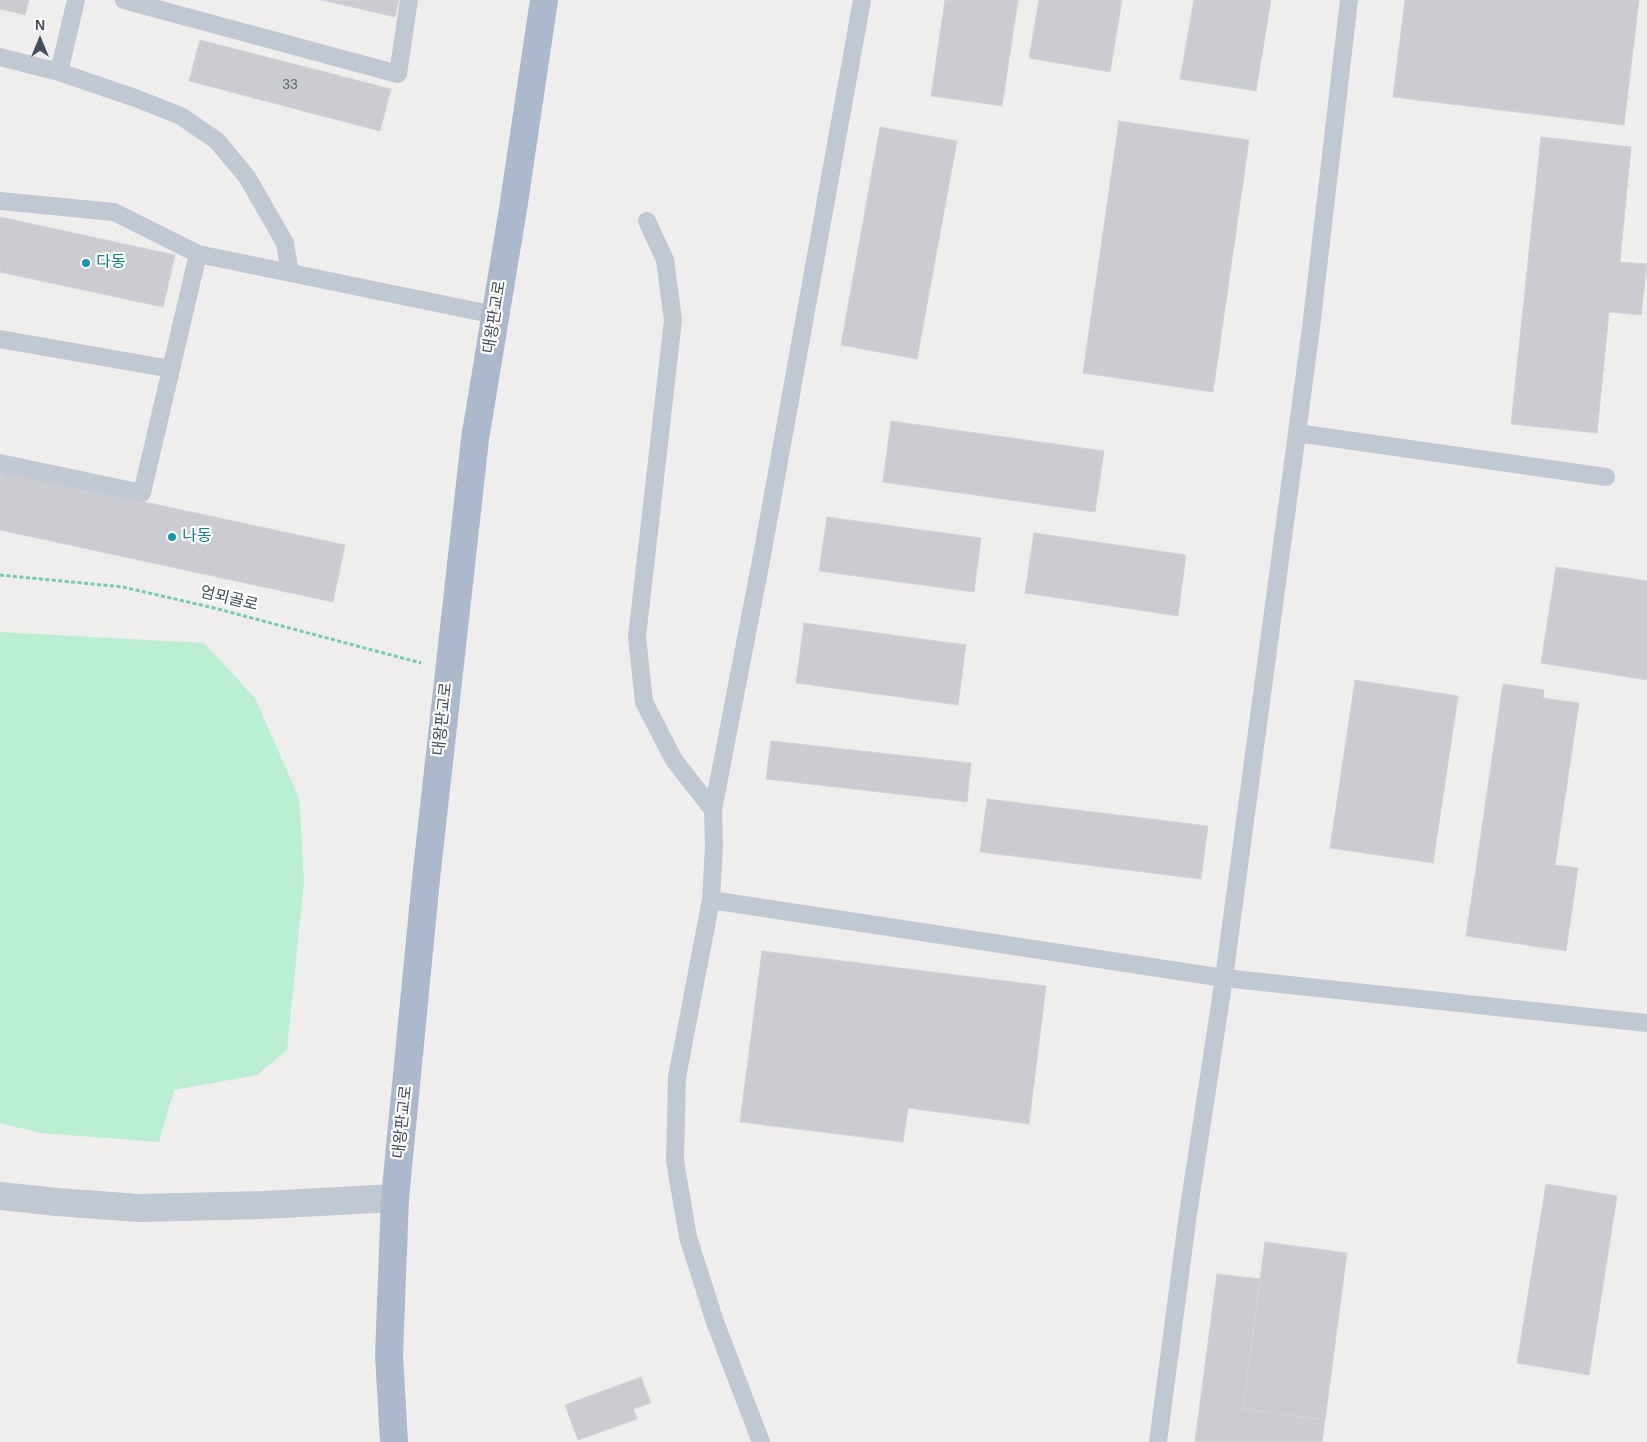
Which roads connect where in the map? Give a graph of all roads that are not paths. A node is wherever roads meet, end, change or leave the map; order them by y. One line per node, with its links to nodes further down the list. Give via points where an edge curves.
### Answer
1 (76, 0): 8 (lane)
2 (124, 0): 3 (lane, via 398,74)
3 (409, 0)
4 (544, 0): 13 (main road, 대왕판교로)
5 (862, 0): 19 (lane)
6 (1349, 0): 16 (lane)
7 (0, 57): 8 (lane)
8 (59, 72): 12 (lane, via 181,116 217,141 247,177 285,243)
9 (0, 201): 11 (lane, via 114,212)
10 (647, 221): 19 (lane, via 665,260 672,320 637,637 644,702 674,760)
11 (198, 254): 12 (lane); 15 (lane)
12 (290, 272): 13 (lane)
13 (495, 315): 24 (main road, 대왕판교로, via 475,439 448,670)
14 (0, 339): 15 (lane)
15 (171, 369): 17 (lane, via 142,493)
16 (1297, 433): 18 (lane); 21 (lane)
17 (0, 463)
18 (1606, 478)
19 (713, 810): 20 (lane)
20 (711, 900): 21 (lane); 26 (lane, via 677,1077 675,1161 688,1237 715,1322)
21 (1224, 978): 22 (lane); 27 (lane)
22 (1647, 1023)
23 (0, 1196): 24 (street, via 139,1208)
24 (395, 1198): 25 (main road, 대왕판교로, via 389,1355)
25 (394, 1442)
26 (762, 1442)
27 (1158, 1442)

